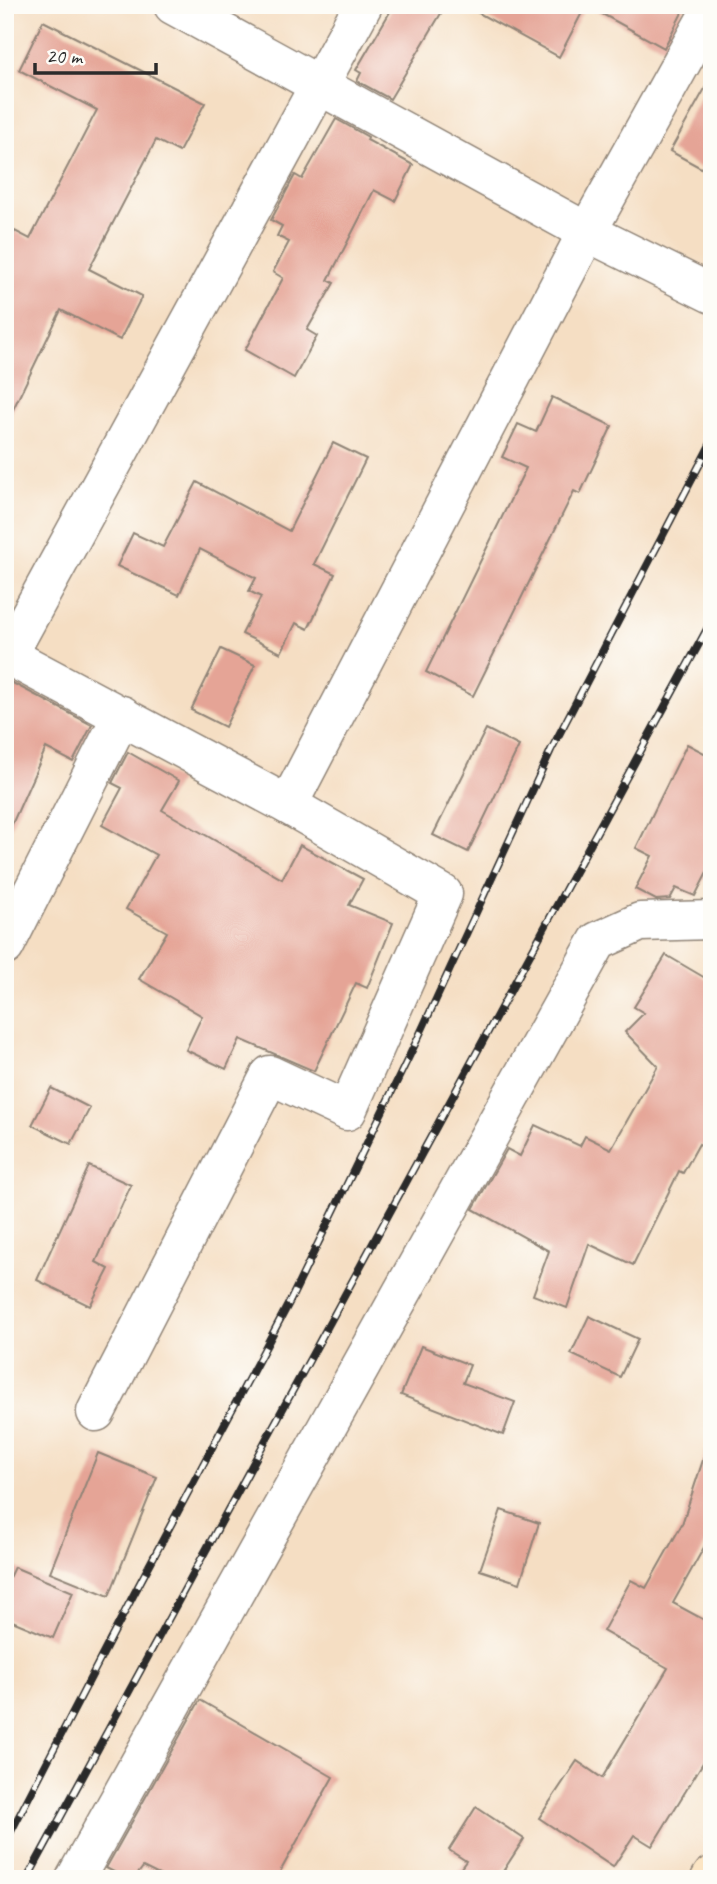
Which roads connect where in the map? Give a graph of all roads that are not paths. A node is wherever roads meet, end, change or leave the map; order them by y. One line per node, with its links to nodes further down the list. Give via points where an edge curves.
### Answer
1 (173, 5): 4 (street)
2 (363, 5): 4 (street)
3 (712, 8): 5 (street)
4 (320, 86): 5 (street); 7 (street)
5 (587, 232): 6 (street); 9 (street)
6 (712, 294)
7 (7, 654): 8 (street)
8 (122, 715): 9 (street); 11 (street)
9 (288, 805): 12 (street, via 443,894 346,1111 270,1075)
10 (712, 920): 13 (street, via 640,922 598,941)
11 (5, 946)
12 (96, 1412)
13 (75, 1879)

